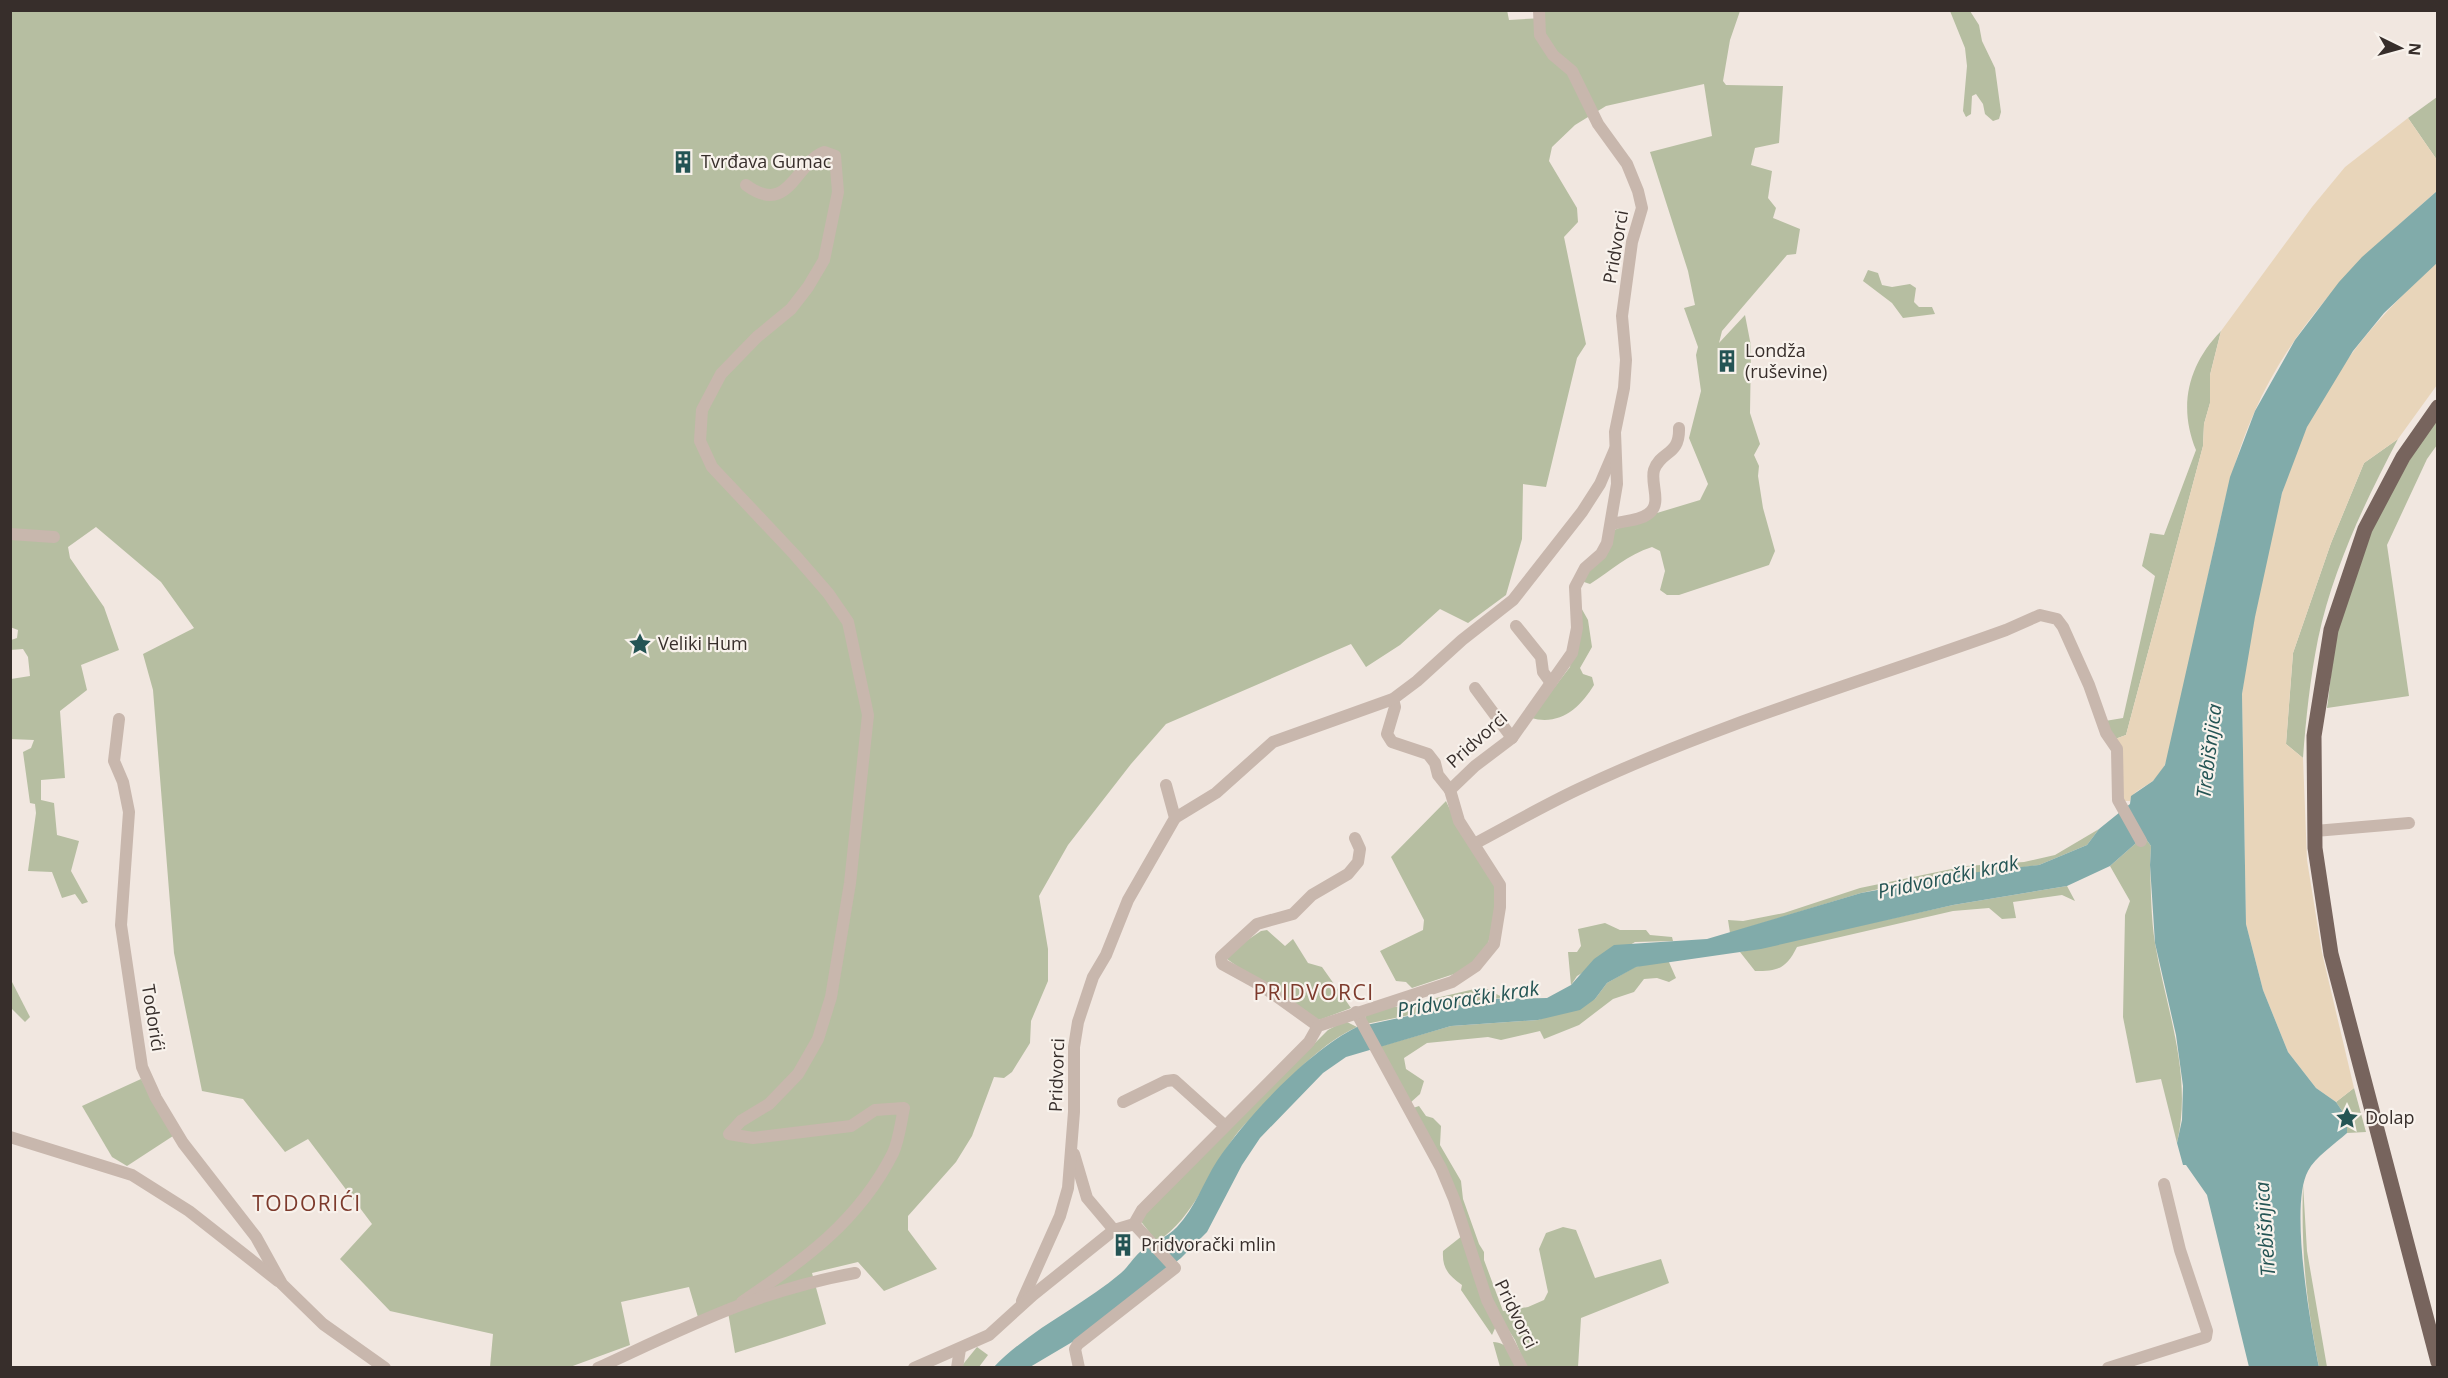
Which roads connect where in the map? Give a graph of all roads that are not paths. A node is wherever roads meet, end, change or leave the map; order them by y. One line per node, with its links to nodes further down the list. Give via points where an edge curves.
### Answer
1 (1539, 10): 5 (street, Pridvorci, via 1539,35 1553,55 1572,71 1598,124 1627,164 1642,208 1632,242 1622,316 1626,374)
2 (746, 185): 34 (street, via 757,193 786,190 814,155 824,152 835,156 838,192 824,260 791,309 720,374 702,410 700,441 712,466 828,593 848,622 868,715 850,883 831,997 818,1039 798,1074 769,1104 741,1121 729,1134 753,1138 802,1134 850,1126 875,1110 904,1108 894,1151 862,1204 799,1264)
3 (2438, 407): 19 (main road, via 2403,457 2365,529 2331,630 2314,736)
4 (1680, 428): 6 (street, via 1678,445 1664,456 1653,473 1654,508 1648,515)
5 (1615, 448): 6 (street, Pridvorci, via 1617,484); 12 (street, Pridvorci, via 1600,484 1582,512 1513,600)
6 (1612, 524): 10 (street, Pridvorci, via 1607,543 1585,568 1575,587 1576,642)
7 (10, 534): 8 (street)
8 (54, 537)
9 (1516, 626): 10 (street, via 1541,657 1543,672)
10 (1551, 683): 14 (street, Pridvorci)
11 (1475, 688): 14 (street)
12 (1393, 699): 16 (street, via 1395,707 1387,734 1392,742 1428,754); 17 (street, Pridvorci, via 1273,742 1216,793)
13 (119, 719): 33 (street, Todorići, via 114,761 129,812 121,926 142,1067 183,1143 256,1237)
14 (1512, 738): 16 (street, Pridvorci)
15 (1166, 785): 17 (street)
16 (1450, 790): 22 (street, Pridvorci, via 1459,821)
17 (1175, 818): 28 (street, Pridvorci, via 1128,900 1106,956 1093,977 1078,1022 1074,1047)
18 (2409, 823): 19 (street)
19 (2315, 831): 37 (main road, via 2331,954)
20 (1355, 838): 24 (street, via 1360,849 1358,862 1348,874 1312,895 1293,914 1257,924 1221,957 1222,964 1262,986)
21 (2141, 841): 22 (street, via 2118,800 2117,749 2106,733 2089,685 2063,627 2057,619 2040,615 1709,734 1582,787)
22 (1474, 844): 23 (street, Pridvorci, via 1500,885 1497,927 1488,954 1452,982)
23 (1356, 1012): 24 (street, Pridvorci); 44 (street, Pridvorci, via 1441,1168 1487,1300)
24 (1318, 1026): 26 (street, via 1309,1042)
25 (1123, 1102): 26 (street, via 1174,1080)
26 (1224, 1125): 30 (street, via 1142,1210)
27 (10, 1137): 33 (street, Todorići, via 132,1175 189,1211)
28 (1073, 1150): 31 (street, via 1087,1198); 35 (street, Pridvorci, via 1060,1216)
29 (2164, 1184): 38 (street, via 2180,1250 2207,1331 2202,1340)
30 (1134, 1224): 31 (street, Pridvorci); 43 (street, via 1175,1268 1078,1344 1075,1349)
31 (1114, 1230): 35 (street, Pridvorci)
32 (855, 1274): 34 (street, via 810,1281)
33 (282, 1284): 39 (street, Todorići, via 323,1324)
34 (742, 1302): 40 (street)
35 (1019, 1308): 36 (street, Pridvorci, via 989,1335)
36 (960, 1349): 41 (street, Pridvorci); 42 (street)
37 (2436, 1356)
38 (2137, 1364): 45 (street)
39 (384, 1368)
40 (598, 1368)
41 (914, 1368)
42 (957, 1368)
43 (1079, 1368)
44 (1522, 1368)
45 (2108, 1368)

